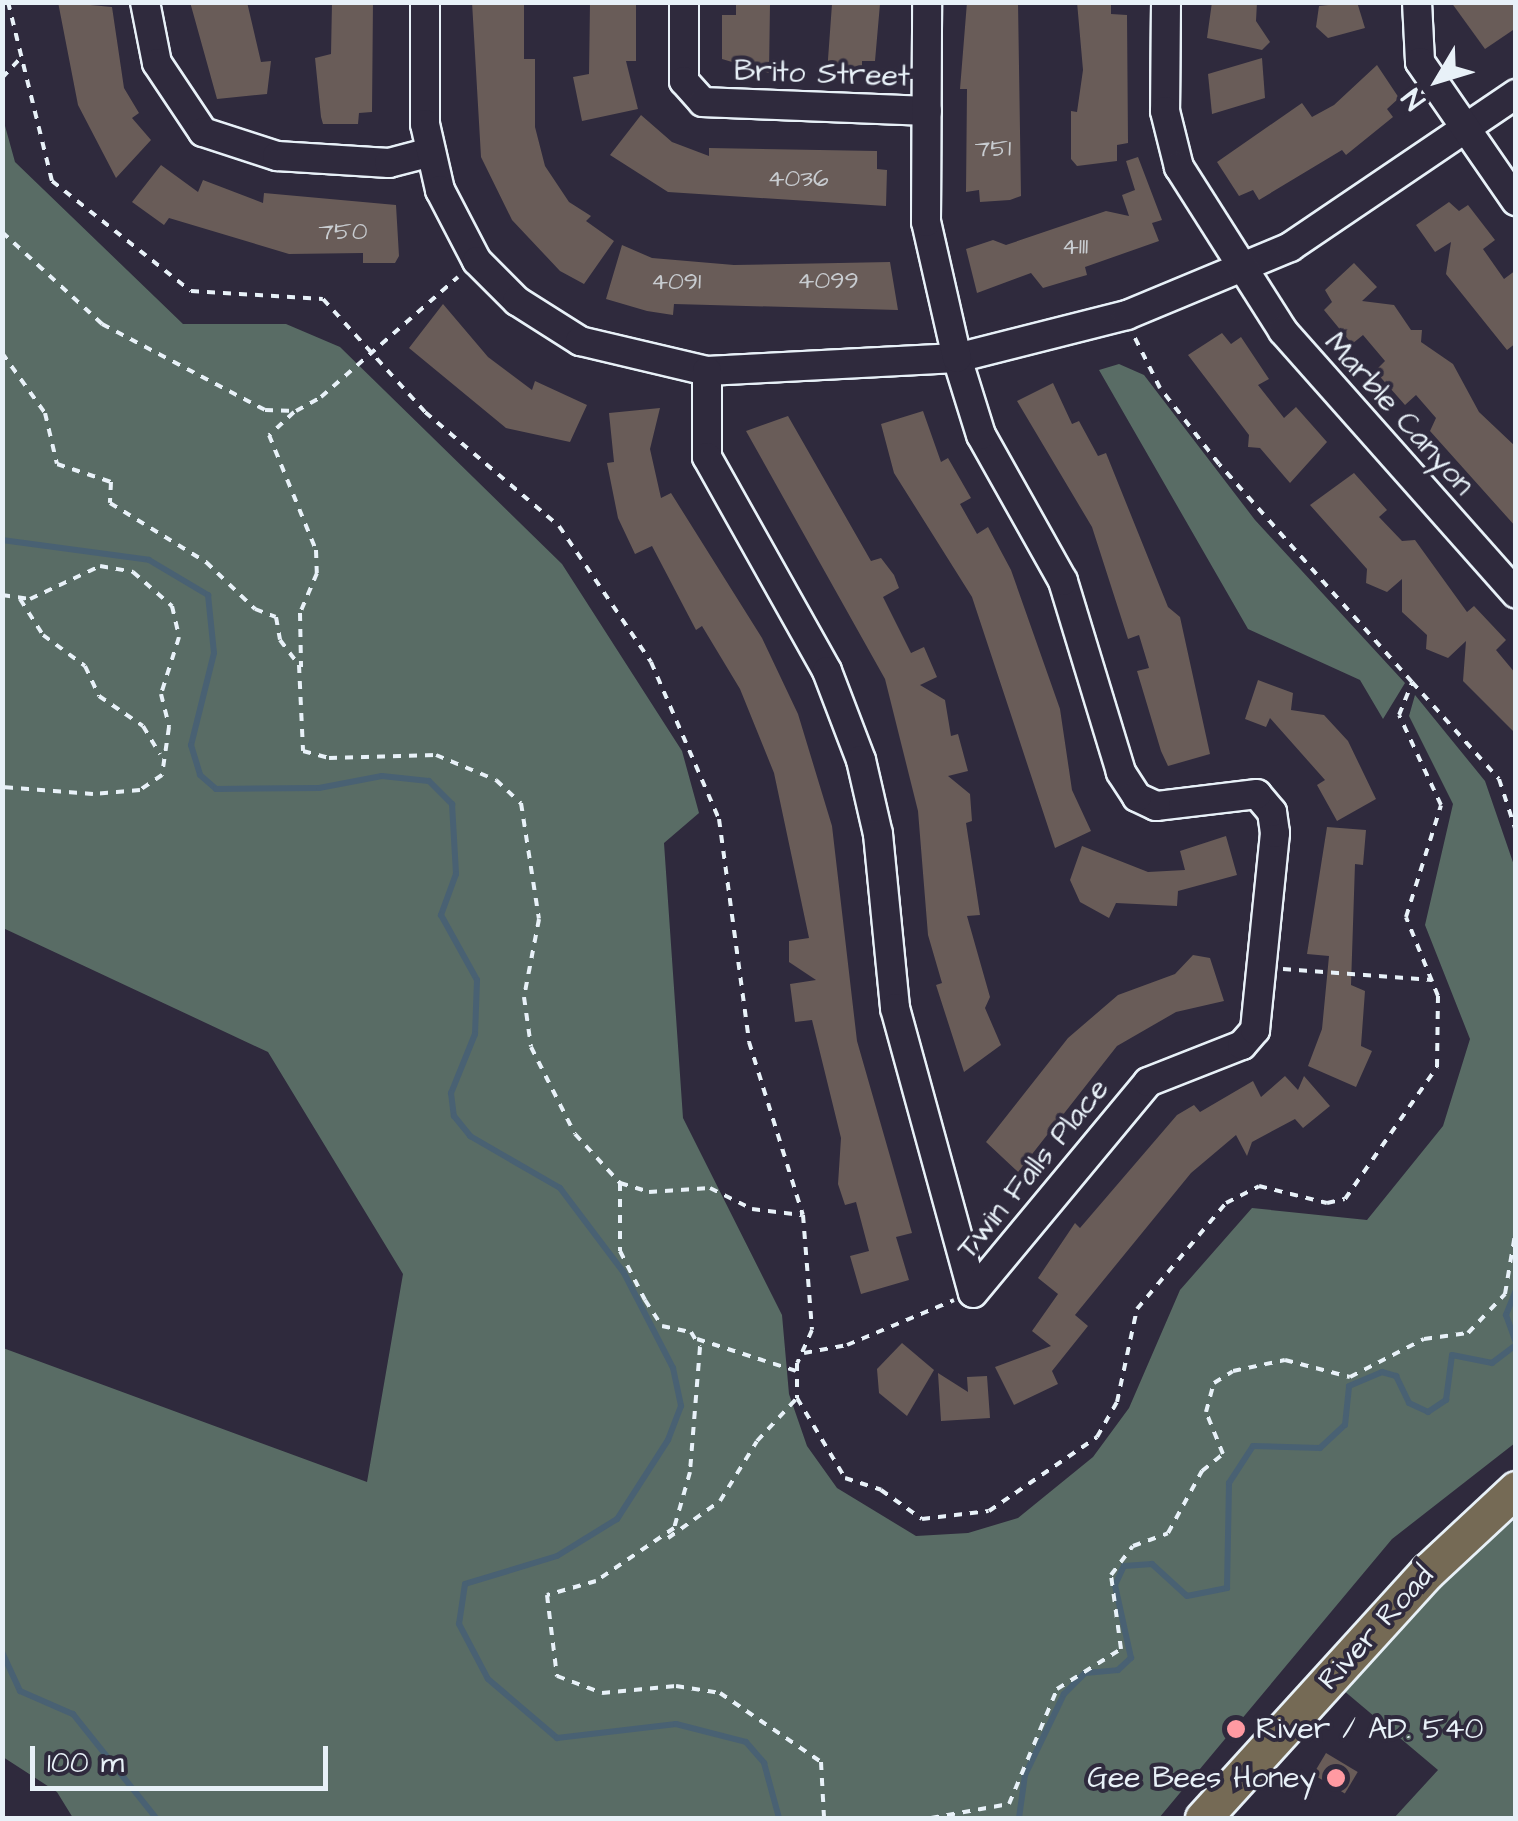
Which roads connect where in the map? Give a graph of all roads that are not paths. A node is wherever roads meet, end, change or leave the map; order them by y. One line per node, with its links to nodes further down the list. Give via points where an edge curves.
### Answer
1 (145, 2): 10 (street, via 156,63 203,132 277,156 389,163)
2 (425, 2): 10 (street)
3 (684, 2): 8 (street, Brito Street, via 684,81 703,102)
4 (927, 2): 8 (street)
5 (1166, 2): 12 (street, Marble Canyon, via 1169,141)
6 (1416, 2): 9 (street, via 1420,62)
7 (1516, 94): 9 (street)
8 (927, 111): 13 (street, via 926,222)
9 (1466, 130): 11 (street); 12 (street)
10 (431, 152): 14 (street, via 478,261 517,301 580,341)
11 (1516, 201)
12 (1242, 272): 13 (street, via 1112,320); 15 (street, Marble Canyon, via 1299,352)
13 (957, 358): 14 (street); 14 (street, Twin Falls Place, via 981,435 1063,581 1128,786 1156,806 1248,791 1272,812 1260,1014 1248,1039 1171,1068 1136,1094 973,1293 895,1008 878,834 861,760 819,656 706,457)
14 (707, 371)
15 (1516, 593)
16 (1516, 1489): 17 (main road, River Road, via 1428,1571)
17 (1202, 1818)

